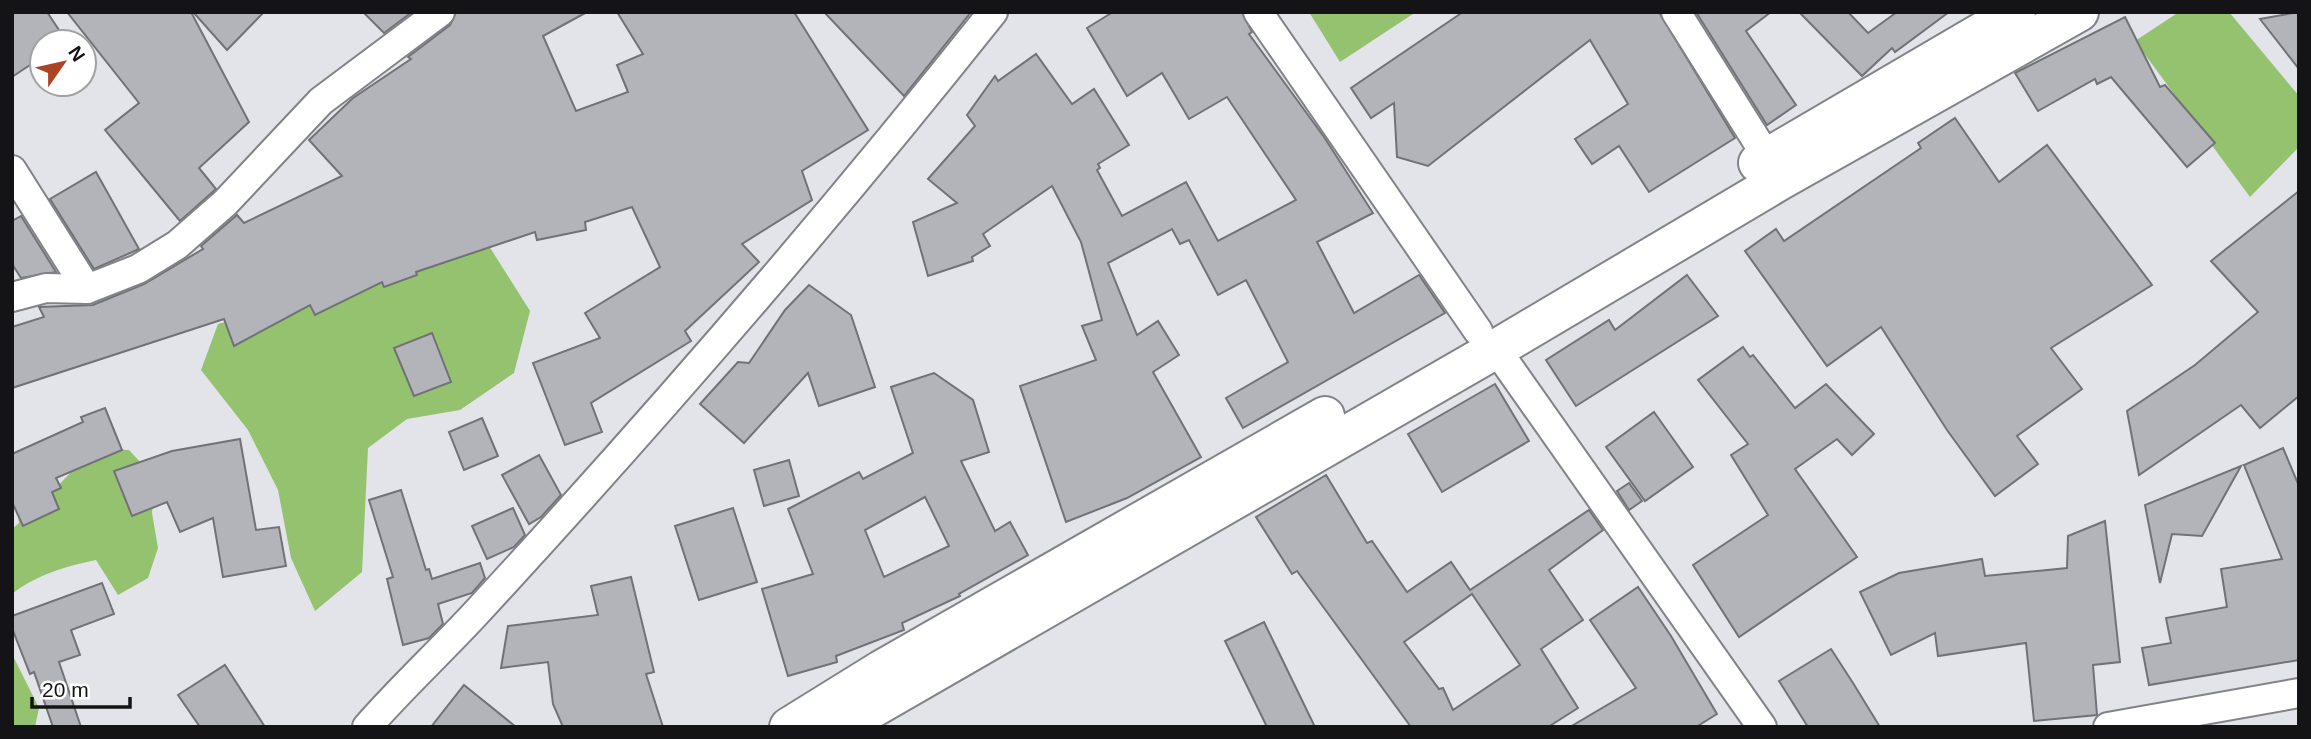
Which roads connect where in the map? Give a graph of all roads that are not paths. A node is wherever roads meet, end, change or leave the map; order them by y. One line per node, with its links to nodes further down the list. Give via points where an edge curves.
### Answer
1 (440, 12): 9 (street, via 321,100 225,203 177,245 138,269)
2 (993, 12): 13 (street, via 894,137 652,417)
3 (1258, 12): 11 (street)
4 (1676, 12): 7 (street)
5 (2016, 12): 7 (street)
6 (2079, 12): 11 (street)
7 (1767, 157): 11 (street)
8 (12, 170): 9 (street)
9 (87, 289): 10 (street, via 46,288)
10 (12, 297)
11 (1487, 340): 14 (street, via 1228,470); 15 (street); 16 (street)
12 (2299, 693): 17 (street)
13 (367, 727)
14 (789, 727)
15 (839, 727)
16 (1762, 727)
17 (2108, 727)

